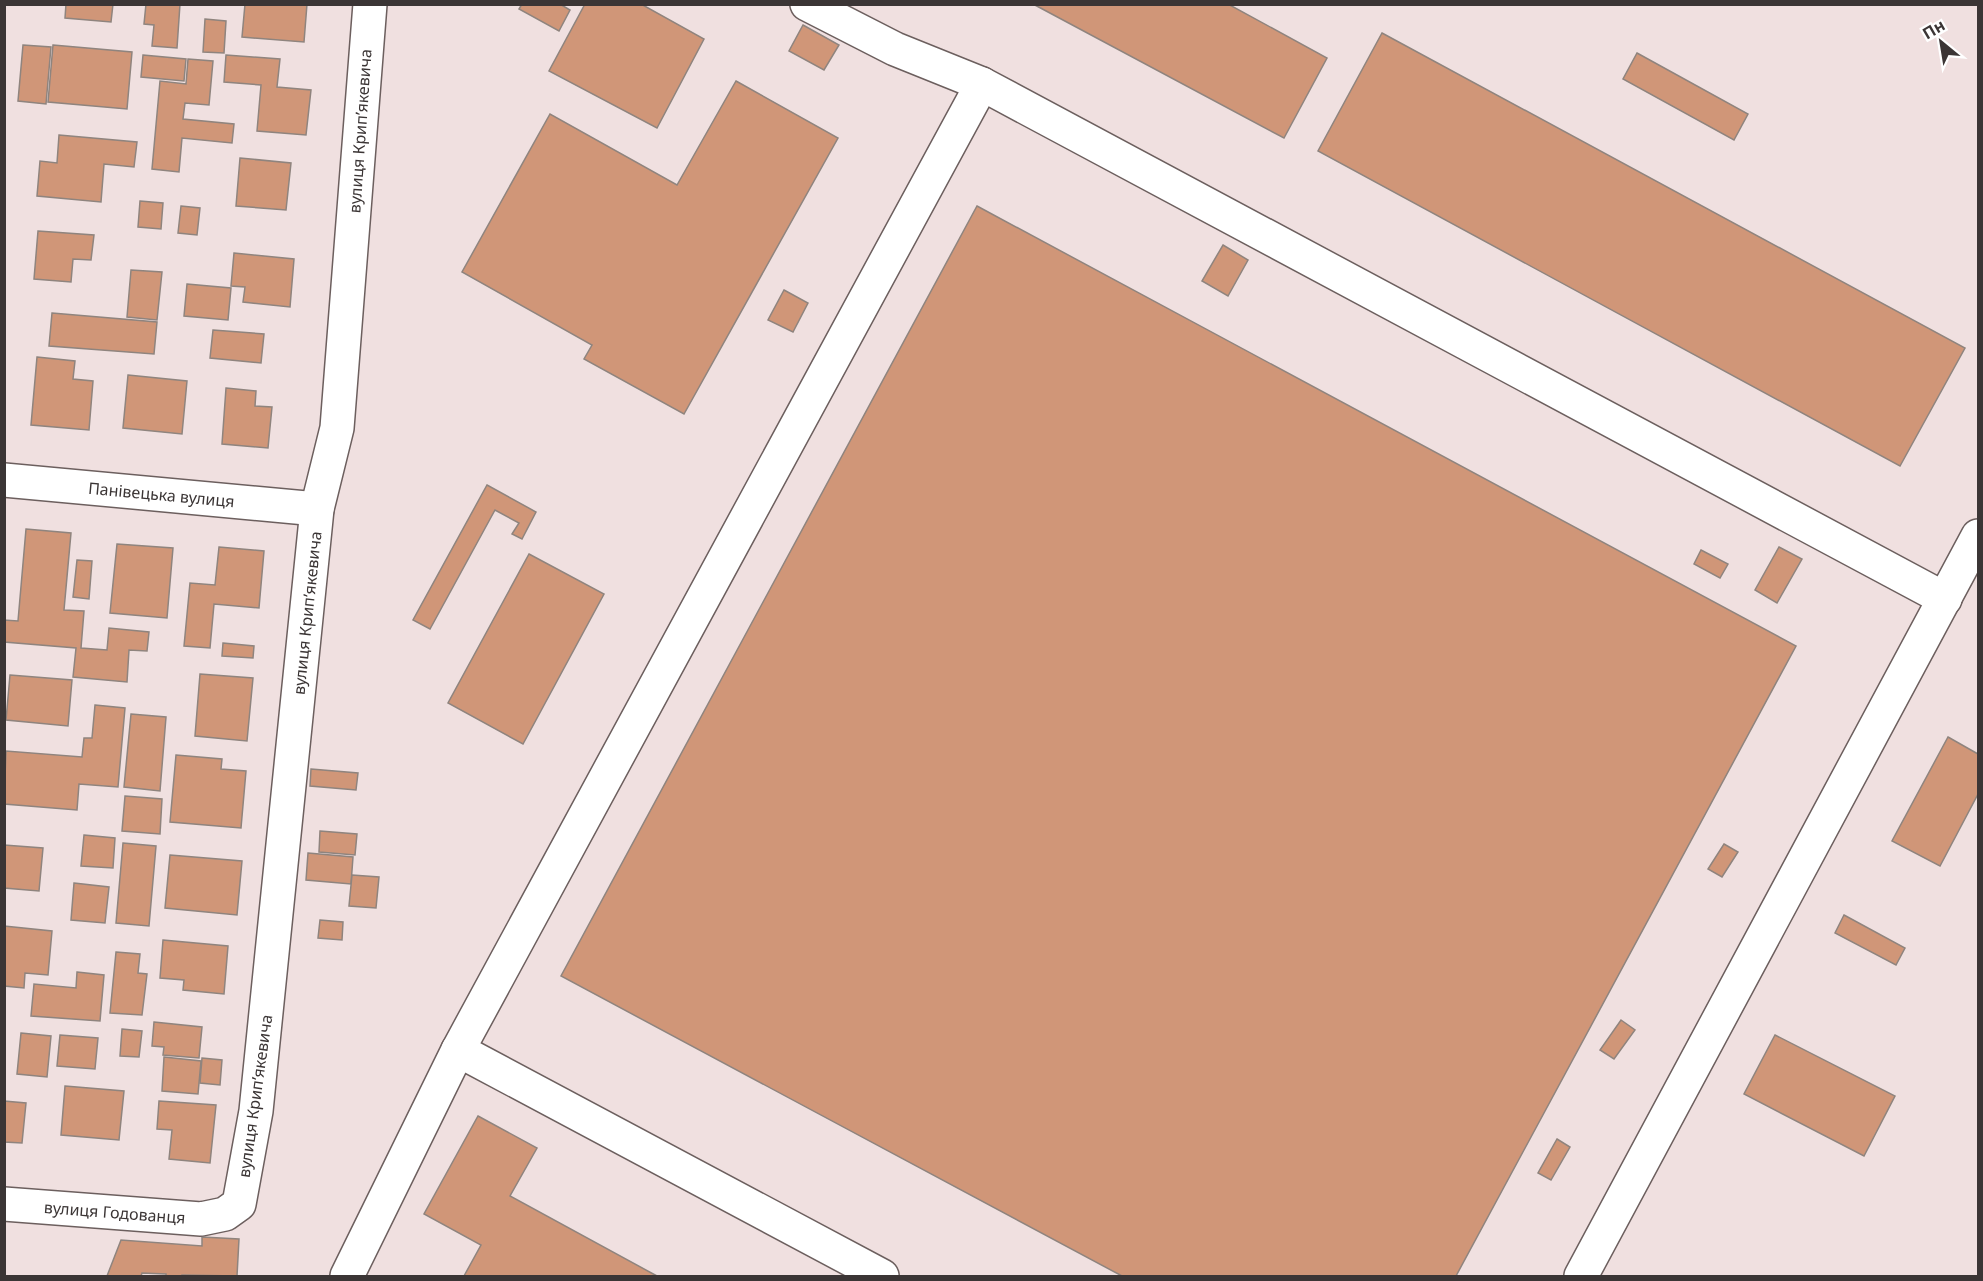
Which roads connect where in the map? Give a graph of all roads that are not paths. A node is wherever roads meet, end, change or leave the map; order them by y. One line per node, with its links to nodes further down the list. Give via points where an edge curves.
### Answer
1 (370, 4): 5 (street, вулиця Крипʼякевича, via 337,428)
2 (807, 4): 3 (street, via 895,49)
3 (982, 84): 7 (street); 8 (street)
4 (4, 480): 5 (street, Панівецька вулиця)
5 (317, 509): 10 (street, вулиця Крипʼякевича, via 256,1111 239,1204)
6 (1978, 536): 7 (street)
7 (1945, 599): 13 (street)
8 (458, 1050): 11 (street); 12 (street)
9 (4, 1204): 10 (street, вулиця Годованця, via 201,1219)
10 (225, 1214)
11 (347, 1276)
12 (882, 1276)
13 (1581, 1276)

